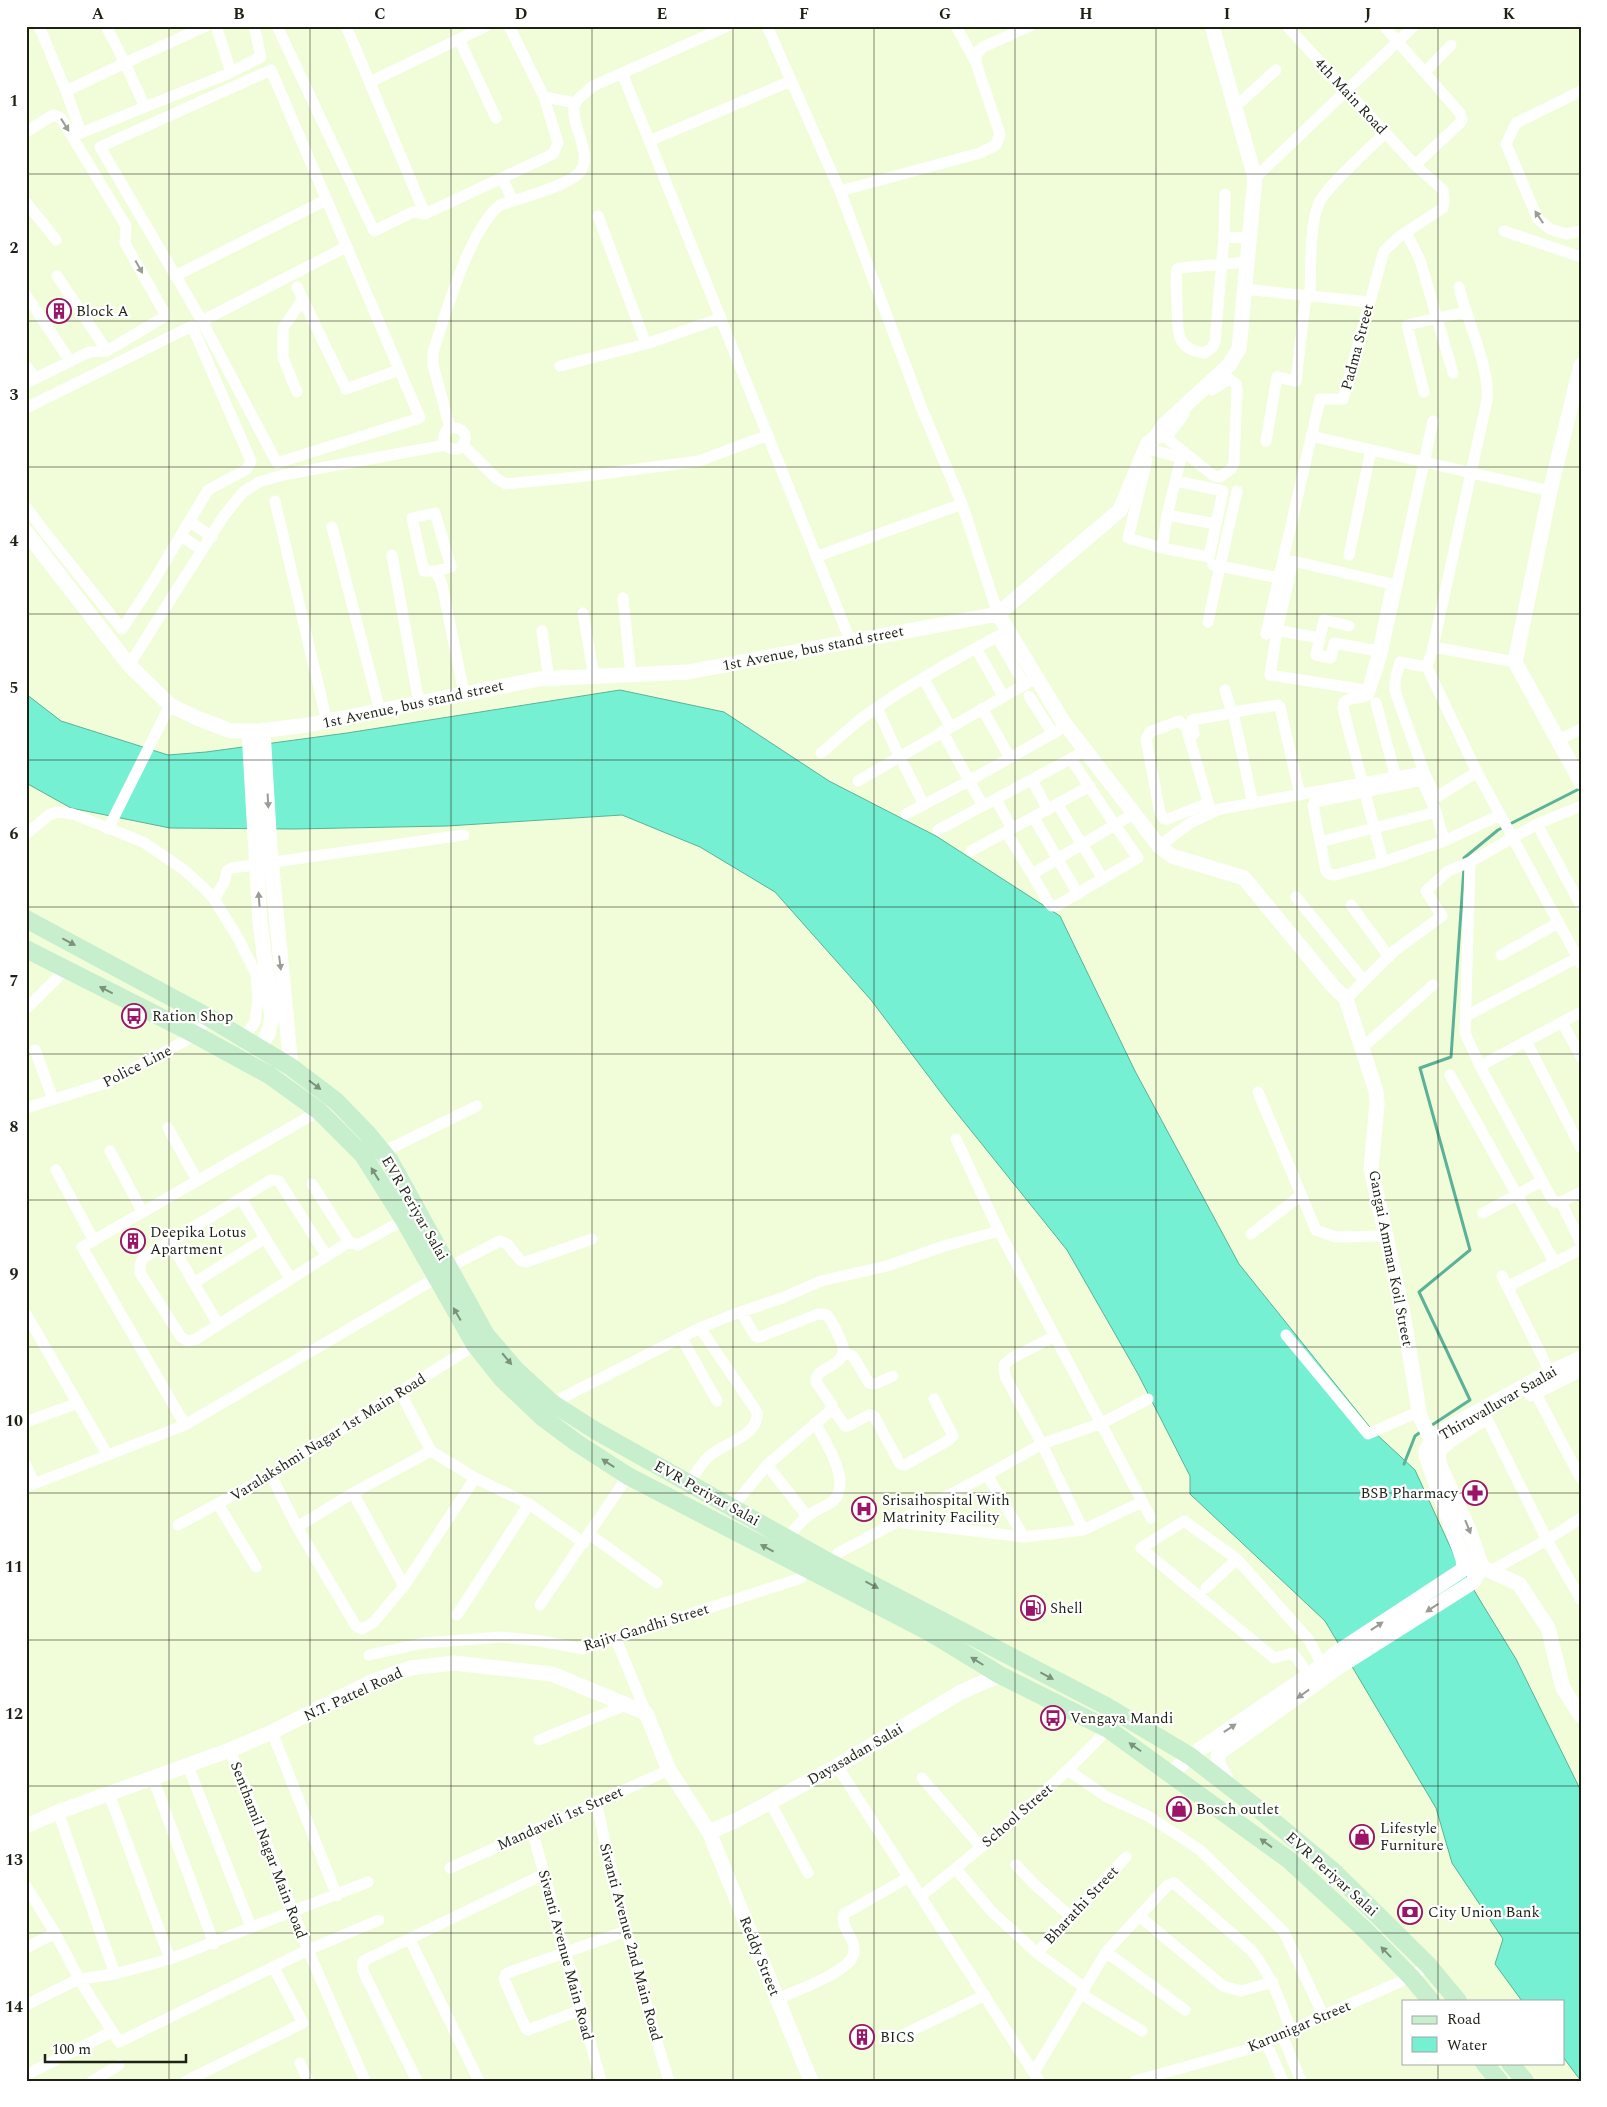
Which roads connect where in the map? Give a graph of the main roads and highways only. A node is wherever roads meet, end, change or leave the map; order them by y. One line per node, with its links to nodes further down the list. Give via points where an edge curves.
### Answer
1 (26, 919): 3 (main road, EVR Periyar Salai, one-way to 3, via 243,1038 263,1041 336,1101 390,1161)
2 (26, 949): 3 (main road, EVR Periyar Salai, one-way to 2, via 363,1155 319,1111 269,1075)
3 (442, 1272): 4 (main road, EVR Periyar Salai, one-way to 4, via 486,1335); 4 (main road, EVR Periyar Salai, one-way to 3, via 502,1379 475,1345)
4 (547, 1410): 5 (main road, EVR Periyar Salai, one-way to 5, via 596,1431 829,1562 1106,1706 1190,1756); 6 (main road, EVR Periyar Salai, one-way to 4, via 1108,1729 1000,1675 931,1633 628,1476 577,1443)
5 (1208, 1771): 6 (main road); 8 (main road, EVR Periyar Salai, via 1333,1871 1428,1965)
6 (1193, 1790): 7 (main road, EVR Periyar Salai, one-way to 6, via 1338,1904 1289,1860)
7 (1430, 2000)
8 (1457, 2000)
9 (1485, 2064): 11 (main road)
10 (1511, 2064): 12 (main road)
11 (1499, 2081)
12 (1524, 2081)

